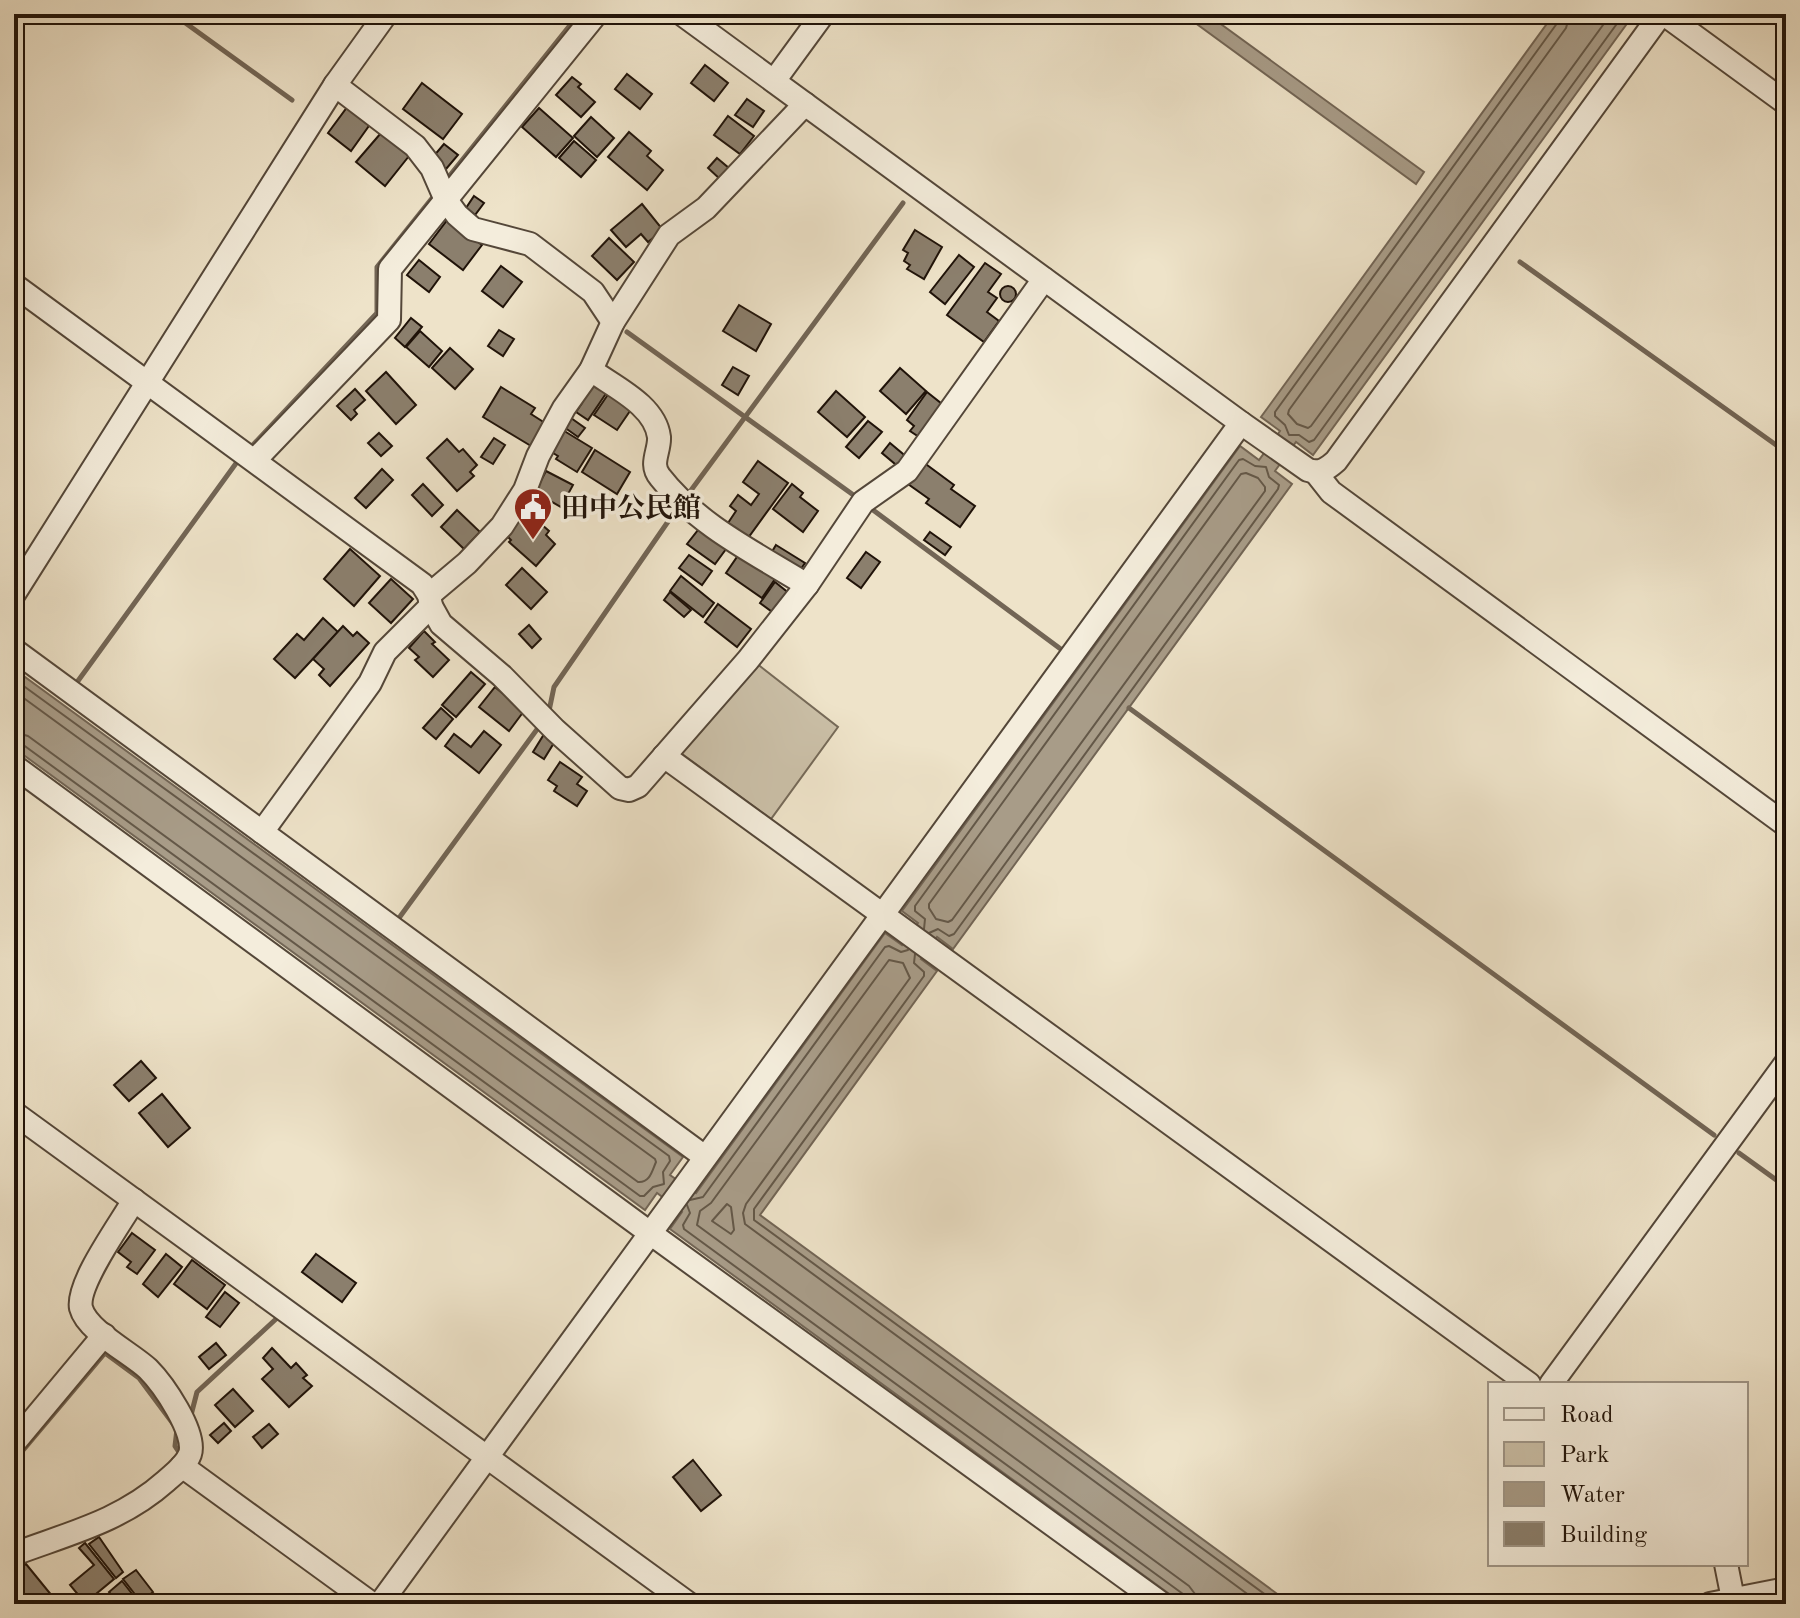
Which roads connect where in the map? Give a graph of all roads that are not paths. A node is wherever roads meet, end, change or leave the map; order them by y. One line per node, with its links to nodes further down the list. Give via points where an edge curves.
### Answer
1 (386, 14): 7 (street)
2 (596, 14): 10 (street)
3 (682, 14): 6 (street)
4 (823, 14): 6 (street)
5 (1662, 14): 8 (street); 18 (street, via 1336,461)
6 (774, 81): 9 (street)
7 (335, 85): 10 (street, via 415,146); 15 (street)
8 (1786, 103)
9 (805, 104): 11 (street); 13 (street, via 706,208 669,235)
10 (446, 200): 13 (street, via 473,229 530,244 593,292); 17 (street, via 390,269 389,320)
11 (1044, 279): 16 (street); 19 (street, via 907,471 863,502)
12 (14, 285): 15 (street)
13 (613, 322): 14 (street)
14 (591, 370): 19 (street, via 647,411 659,439 654,465 658,476 700,518); 21 (street, via 564,408 502,526)
15 (147, 382): 17 (street); 20 (street)
16 (1241, 423): 18 (street); 27 (street)
17 (255, 460): 21 (street, via 422,584)
18 (1316, 473): 25 (street, via 1331,492)
19 (807, 585): 23 (street)
20 (14, 594)
21 (430, 600): 23 (street, via 441,624 620,788 638,786); 26 (street, via 385,652 370,683)
22 (14, 650): 26 (street)
23 (664, 756): 27 (street)
24 (14, 766): 32 (street)
25 (1786, 825)
26 (262, 832): 30 (street)
27 (882, 913): 30 (street); 34 (street)
28 (1786, 1063): 35 (street)
29 (14, 1113): 31 (street)
30 (705, 1157): 32 (street)
31 (134, 1200): 33 (street, via 83,1288 81,1308); 37 (street)
32 (650, 1233): 37 (street); 46 (street)
33 (104, 1335): 36 (street); 38 (street, via 149,1370 177,1410 191,1436 191,1452)
34 (1526, 1382)
35 (1552, 1382)
36 (14, 1443)
37 (486, 1456): 44 (street); 45 (street)
38 (182, 1466): 39 (street, via 121,1514); 43 (street)
39 (14, 1554)
40 (1726, 1566): 42 (street)
41 (1786, 1589): 42 (street)
42 (1733, 1599): 47 (street)
43 (372, 1604)
44 (380, 1604)
45 (689, 1604)
46 (1162, 1604)
47 (1710, 1604)

